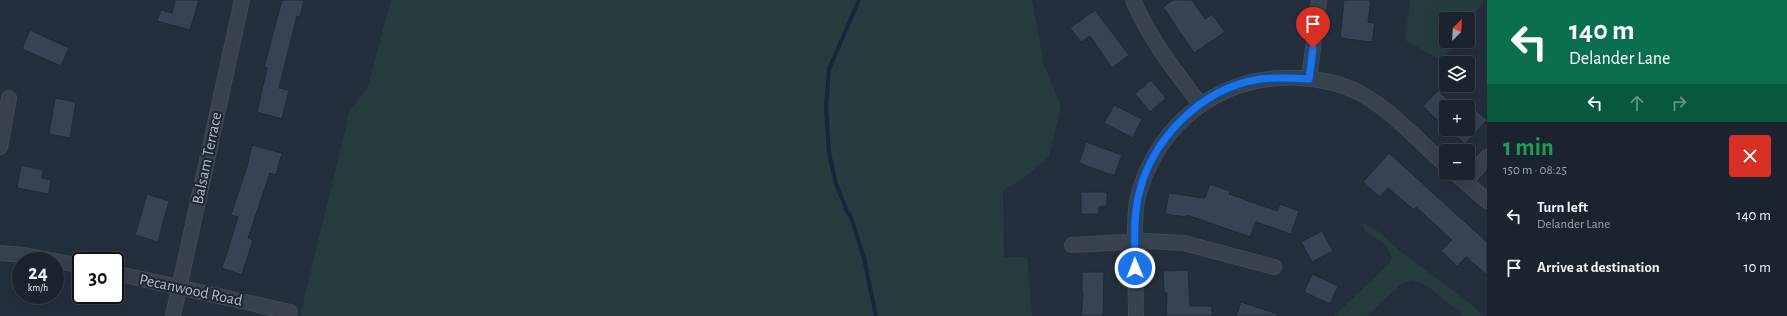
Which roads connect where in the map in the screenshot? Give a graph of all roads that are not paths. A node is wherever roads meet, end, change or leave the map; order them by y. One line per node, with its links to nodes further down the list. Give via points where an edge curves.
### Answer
1 (242, 0): 19 (street, Balsam Terrace)
2 (1133, 0): 6 (street, via 1140,17)
3 (1319, 0): 4 (street)
4 (1309, 79): 6 (street, via 1260,79 1235,86 1213,96); 9 (street, via 1340,85 1373,101)
5 (9, 98): 7 (street)
6 (1201, 105): 13 (street, via 1173,129 1159,147 1146,171 1135,214)
7 (0, 147)
8 (1487, 158): 10 (street)
9 (1439, 159)
10 (1475, 166)
11 (1463, 180): 12 (street)
12 (1487, 201)
13 (1135, 242): 14 (street); 17 (street, via 1184,243); 22 (street)
14 (1072, 245)
15 (0, 254): 16 (street, via 24,255)
16 (72, 264)
17 (1274, 267)
18 (124, 275): 19 (street, Pecanwood Road)
19 (179, 287): 20 (street, Pecanwood Road); 21 (street, Balsam Terrace)
20 (290, 312)
21 (173, 316)
22 (1136, 316)

